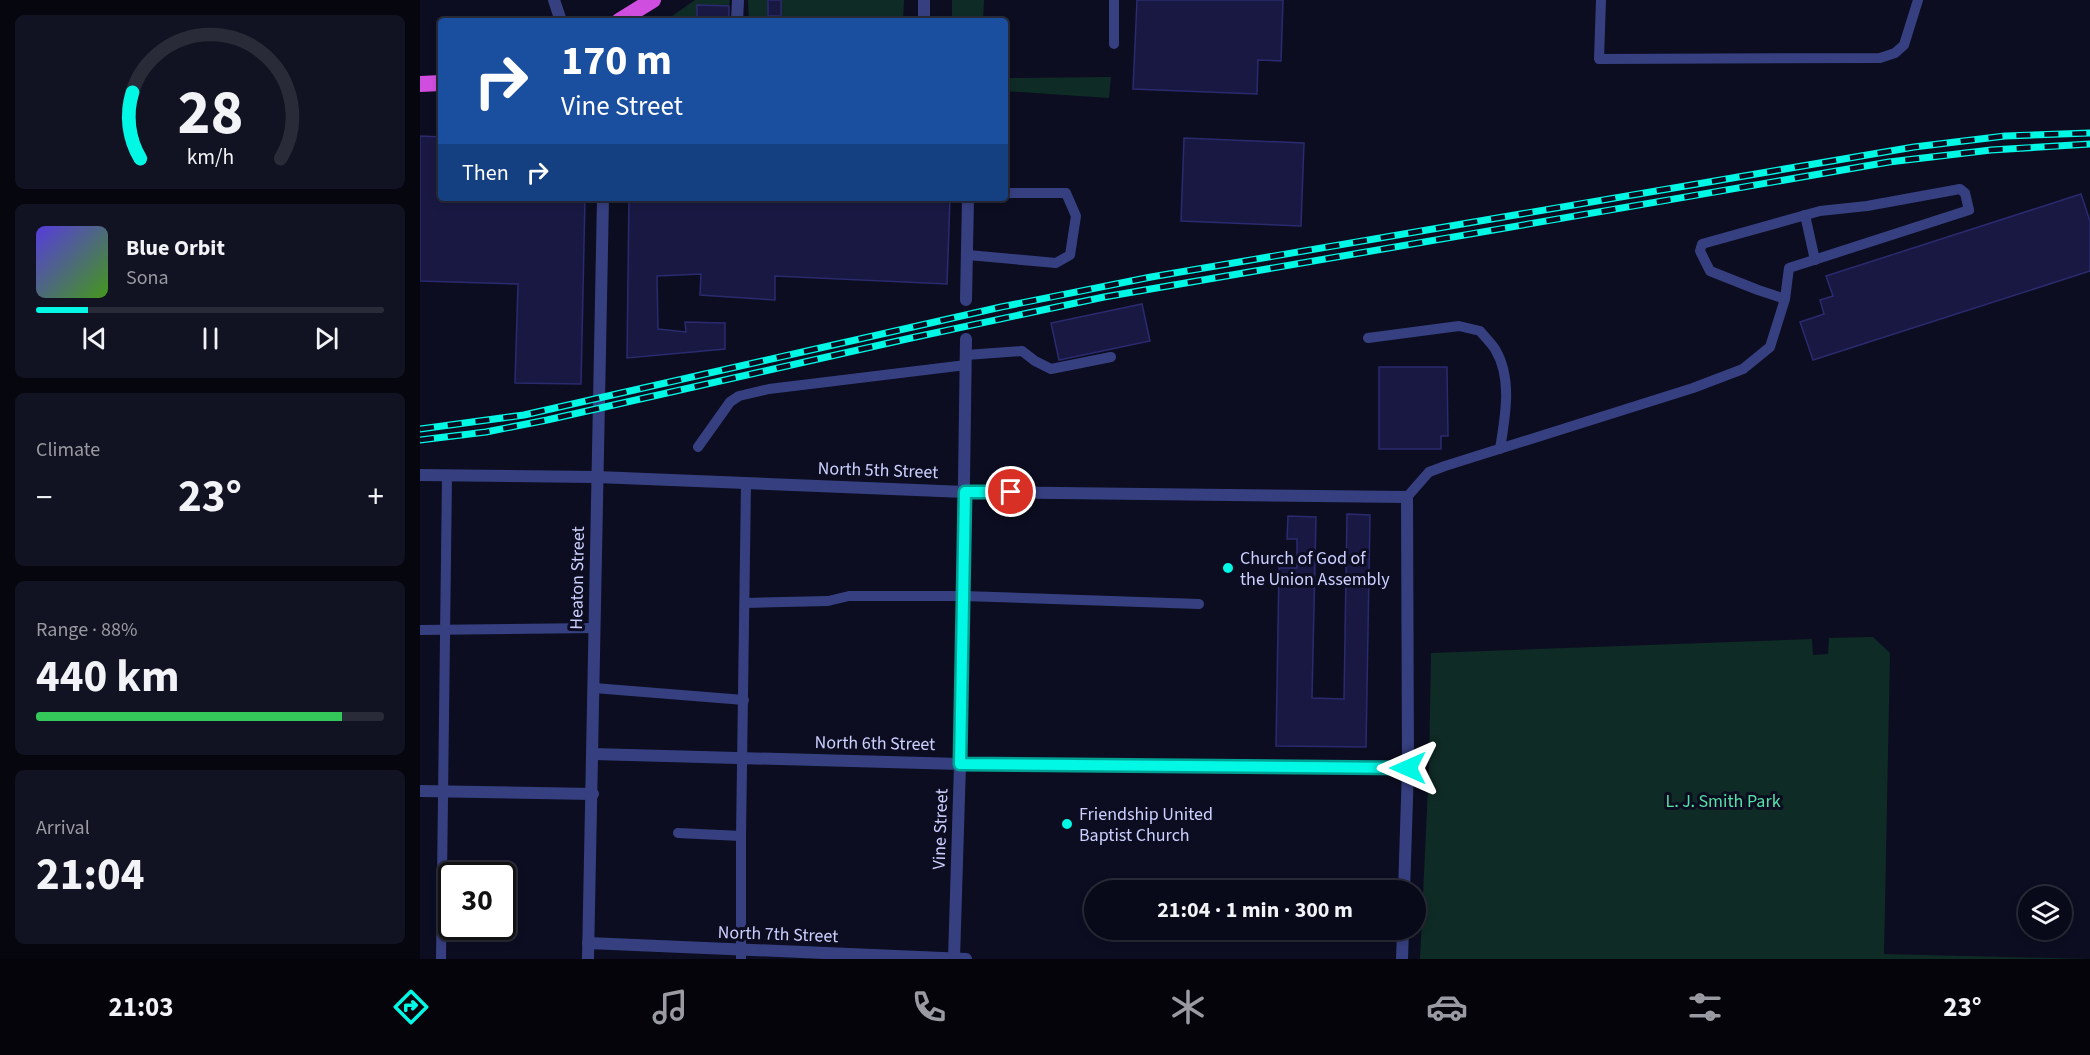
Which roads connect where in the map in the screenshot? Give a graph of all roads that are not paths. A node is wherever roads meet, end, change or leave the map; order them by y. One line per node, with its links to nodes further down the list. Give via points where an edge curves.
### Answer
1 (554, 0): 8 (street)
2 (653, 0): 9 (highway)
3 (738, 0): 10 (street)
4 (924, 0): 11 (street)
5 (1114, 0): 12 (lane)
6 (1601, 0): 7 (lane, via 1599,59 1880,58 1895,54 1904,45)
7 (1918, 0)
8 (560, 18)
9 (624, 18)
10 (737, 18)
11 (924, 18)
12 (1114, 44)
13 (438, 83): 14 (highway)
14 (420, 84)
15 (1008, 193): 19 (lane, via 1066,193 1076,216 1070,255 1056,263)
16 (603, 201): 31 (street, Heaton Street)
17 (968, 201): 19 (street)
18 (1805, 215): 20 (lane); 20 (lane, via 1960,189 1965,193 1969,210); 21 (lane, via 1702,244 1700,251 1710,271)
19 (968, 255): 22 (street)
20 (1815, 260): 21 (lane, via 1789,268)
21 (1785, 299): 28 (lane, via 1770,347 1743,369)
22 (966, 300)
23 (1368, 338): 28 (lane, via 1458,326 1480,330 1496,350 1506,380)
24 (966, 339): 26 (street, Vine Street)
25 (1111, 357): 26 (lane, via 1052,369 1022,351)
26 (966, 360): 27 (lane, via 739,396 730,402); 33 (street, Vine Street)
27 (698, 447)
28 (1500, 448): 34 (lane, via 1429,472)
29 (420, 475): 30 (street, North 5th Street)
30 (447, 476): 31 (street, North 5th Street); 40 (lane)
31 (597, 477): 32 (street, North 5th Street); 38 (street, Heaton Street)
32 (746, 483): 33 (street, North 5th Street); 36 (lane)
33 (965, 492): 34 (street, North 5th Street); 35 (street, Vine Street)
34 (1407, 497): 46 (street)
35 (963, 596): 36 (lane, via 849,596 828,601); 37 (lane); 45 (street, Vine Street)
36 (745, 603): 42 (lane)
37 (1199, 604)
38 (595, 628): 40 (lane); 41 (street, Heaton Street)
39 (420, 630): 40 (lane)
40 (445, 631): 48 (lane)
41 (594, 688): 42 (lane); 43 (street, Heaton Street)
42 (744, 700): 44 (lane)
43 (593, 754): 44 (street, North 6th Street); 49 (street, Heaton Street)
44 (743, 758): 45 (street, North 6th Street); 51 (lane)
45 (960, 764): 46 (street, North 6th Street); 58 (street, Vine Street)
46 (1408, 768): 52 (street)
47 (420, 791): 48 (street)
48 (444, 791): 49 (street); 56 (lane)
49 (593, 794): 54 (street, Heaton Street)
50 (678, 833): 51 (lane)
51 (741, 836): 55 (lane)
52 (1404, 880)
53 (1403, 940): 60 (street)
54 (588, 943): 55 (street, North 7th Street); 57 (street, Heaton Street)
55 (741, 955): 58 (street, North 7th Street)
56 (441, 959)
57 (588, 959)
58 (954, 959): 59 (street, North 7th Street)
59 (966, 959)
60 (1402, 959)

